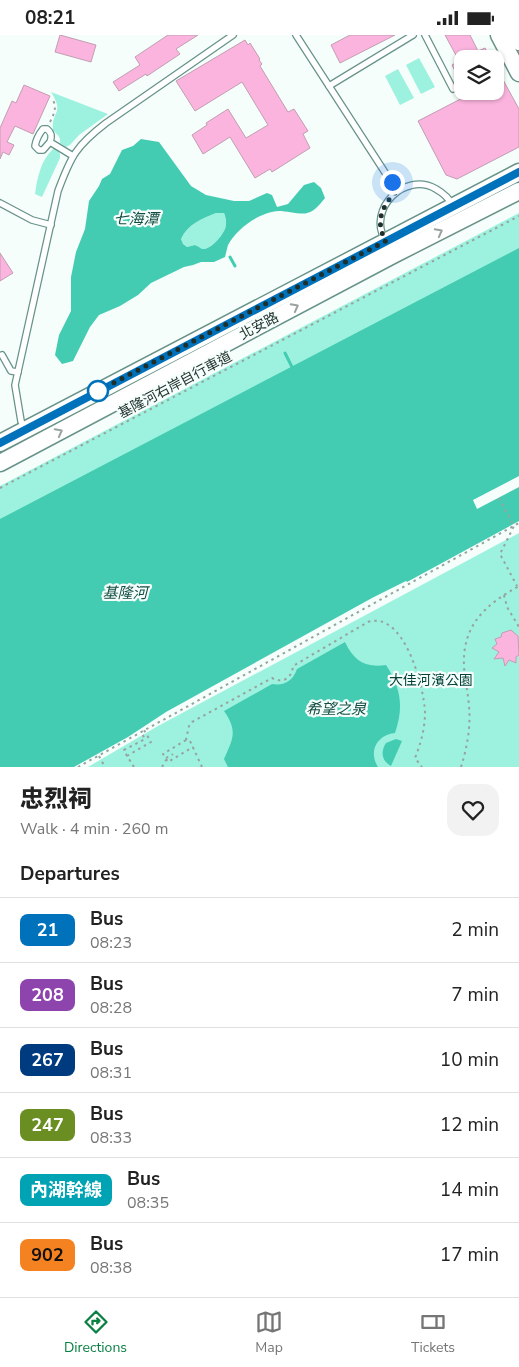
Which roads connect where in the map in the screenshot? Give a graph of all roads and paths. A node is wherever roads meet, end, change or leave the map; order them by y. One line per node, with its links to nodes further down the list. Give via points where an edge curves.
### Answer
1 (233, 35): 14 (lane, via 106,123)
2 (296, 35): 9 (lane)
3 (413, 35): 9 (lane)
4 (425, 35): 10 (lane)
5 (499, 35): 8 (main road)
6 (515, 35): 7 (main road)
7 (519, 42)
8 (519, 73)
9 (329, 85): 16 (lane)
10 (453, 89)
11 (53, 100): 12 (path, via 56,106)
12 (47, 129): 13 (lane, via 51,132); 13 (lane, via 40,132 35,146 43,150)
13 (50, 142): 14 (lane)
14 (73, 155): 21 (lane, via 58,191)
15 (519, 172): 19 (main road, 北安路)
16 (397, 191): 19 (lane, via 408,185 432,186 450,201); 22 (lane, via 382,211 380,224)
17 (519, 191): 19 (main road, 北安路)
18 (0, 203): 21 (lane, via 32,220)
19 (456, 214): 22 (main road, 北安路); 23 (main road, 北安路, one-way to 19)
20 (519, 217): 30 (path, 基隆河右岸自行車道)
21 (51, 225): 25 (lane)
22 (386, 241): 23 (lane); 26 (main road, 北安路)
23 (393, 255): 28 (main road, 北安路, one-way to 23)
24 (2, 355): 25 (lane, via 11,371)
25 (18, 372): 26 (lane, via 15,385)
26 (24, 430): 27 (main road, 北安路); 28 (lane)
27 (0, 443)
28 (33, 446): 29 (main road, 北安路)
29 (0, 463)
30 (0, 488)
31 (499, 497): 33 (path)
32 (519, 523): 33 (path)
33 (514, 526): 34 (path, via 500,554); 37 (path)
34 (518, 586): 35 (path)
35 (504, 595): 36 (path); 51 (path, via 482,612 466,639 464,667 469,726)
36 (519, 627)
37 (144, 730): 38 (path); 43 (path, via 151,742)
38 (141, 732): 42 (path); 43 (path, via 145,739 124,751)
39 (186, 740): 40 (path); 44 (path, via 163,754); 50 (path, via 189,726 196,720 272,678 280,681 287,678 293,666 368,622 378,621 394,629 410,654 418,675 425,713 422,741 415,758)
40 (193, 747): 44 (path, via 168,761); 49 (path)
41 (173, 754): 44 (path)
42 (98, 756): 45 (path); 46 (path)
43 (127, 756): 47 (path)
44 (166, 759): 48 (path)
45 (78, 767)
46 (105, 767)
47 (134, 767)
48 (162, 767)
49 (202, 767)
50 (422, 767)
51 (461, 767)

